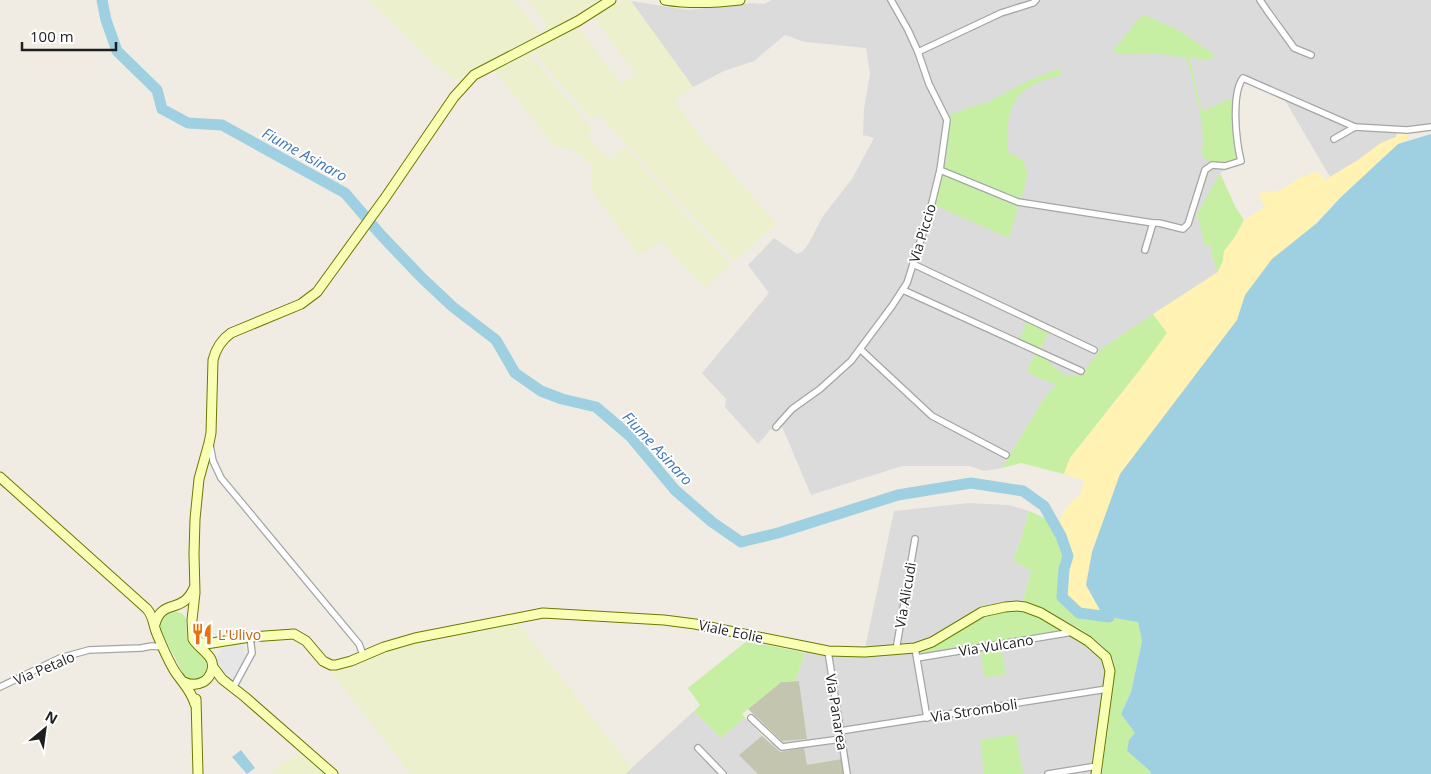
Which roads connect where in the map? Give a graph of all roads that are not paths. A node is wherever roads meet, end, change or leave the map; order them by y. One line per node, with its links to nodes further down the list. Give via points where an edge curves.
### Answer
1 (611, 0): 21 (street, via 578,21 474,75 454,97 317,292 301,304 226,336 212,360)
2 (665, 0): 3 (street, via 713,3)
3 (740, 0)
4 (891, 0): 7 (street, Via Piccio)
5 (1036, 0): 7 (street)
6 (1260, 0): 8 (street, via 1294,48)
7 (918, 52): 12 (street, Via Piccio, via 947,120)
8 (1311, 54)
9 (1355, 127): 10 (street, via 1407,130); 11 (street); 13 (street, via 1244,78 1240,83 1236,119 1241,160 1225,166 1212,165 1205,170 1188,224 1183,229)
10 (1431, 127)
11 (1334, 139)
12 (940, 170): 13 (street, via 1018,202); 15 (street, Via Piccio)
13 (1154, 223): 14 (street)
14 (1145, 250)
15 (913, 264): 16 (street, Via Piccio); 18 (street)
16 (903, 290): 17 (street, Via Piccio); 19 (street)
17 (860, 349): 20 (street, Via Piccio, via 839,373 792,409); 22 (street, via 932,416)
18 (1094, 350)
19 (1082, 371)
20 (776, 427)
21 (209, 443): 25 (street, via 199,479); 40 (street, via 221,478 360,644)
22 (1006, 455)
23 (0, 477): 26 (street)
24 (914, 539): 38 (street, Via Alicudi)
25 (194, 587): 27 (street, via 191,596); 29 (street)
26 (134, 597): 28 (street); 30 (street, via 151,613)
27 (176, 606): 28 (street); 29 (street, via 185,610)
28 (163, 610): 30 (street)
29 (192, 620): 34 (street)
30 (155, 628): 35 (street); 36 (street)
31 (1075, 632): 37 (street, Viale Eolie, via 1031,608 1004,607 982,612 932,642); 42 (street, Via Vulcano); 48 (street, Viale Eolie, via 1106,657 1110,671)
32 (250, 637): 33 (street, Viale Eolie); 40 (street, Viale Eolie, via 294,634 331,665); 47 (street, via 252,653)
33 (230, 640): 34 (street, Viale Eolie, via 206,644); 41 (street, via 219,644)
34 (195, 642): 41 (street)
35 (148, 646): 36 (street, Via Petalo); 46 (street, Via Petalo, via 89,650 60,658)
36 (163, 647): 44 (street, via 178,677)
37 (915, 648): 38 (street, Viale Eolie); 42 (street)
38 (896, 650): 39 (street, Viale Eolie)
39 (828, 651): 40 (street, Viale Eolie, via 696,624 543,613 415,638); 52 (street, Via Panarea)
40 (363, 655)
41 (210, 657): 43 (street)
42 (917, 658): 51 (street)
43 (213, 668): 45 (street); 47 (street)
44 (184, 682): 45 (street); 49 (street)
45 (204, 682): 47 (street, via 218,681); 49 (street, via 196,690)
46 (0, 687)
47 (232, 687): 57 (street)
48 (1107, 689): 51 (street, Via Stromboli); 55 (street, Viale Eolie)
49 (196, 704): 56 (street)
50 (751, 718): 53 (street, via 782,747)
51 (927, 718): 52 (street, Via Stromboli)
52 (840, 731): 53 (street, Via Panarea)
53 (841, 739): 59 (street, Via Panarea)
54 (698, 748): 58 (street)
55 (1097, 770): 60 (street)
56 (198, 774)
57 (333, 774)
58 (723, 774)
59 (847, 774)
60 (1048, 774)

